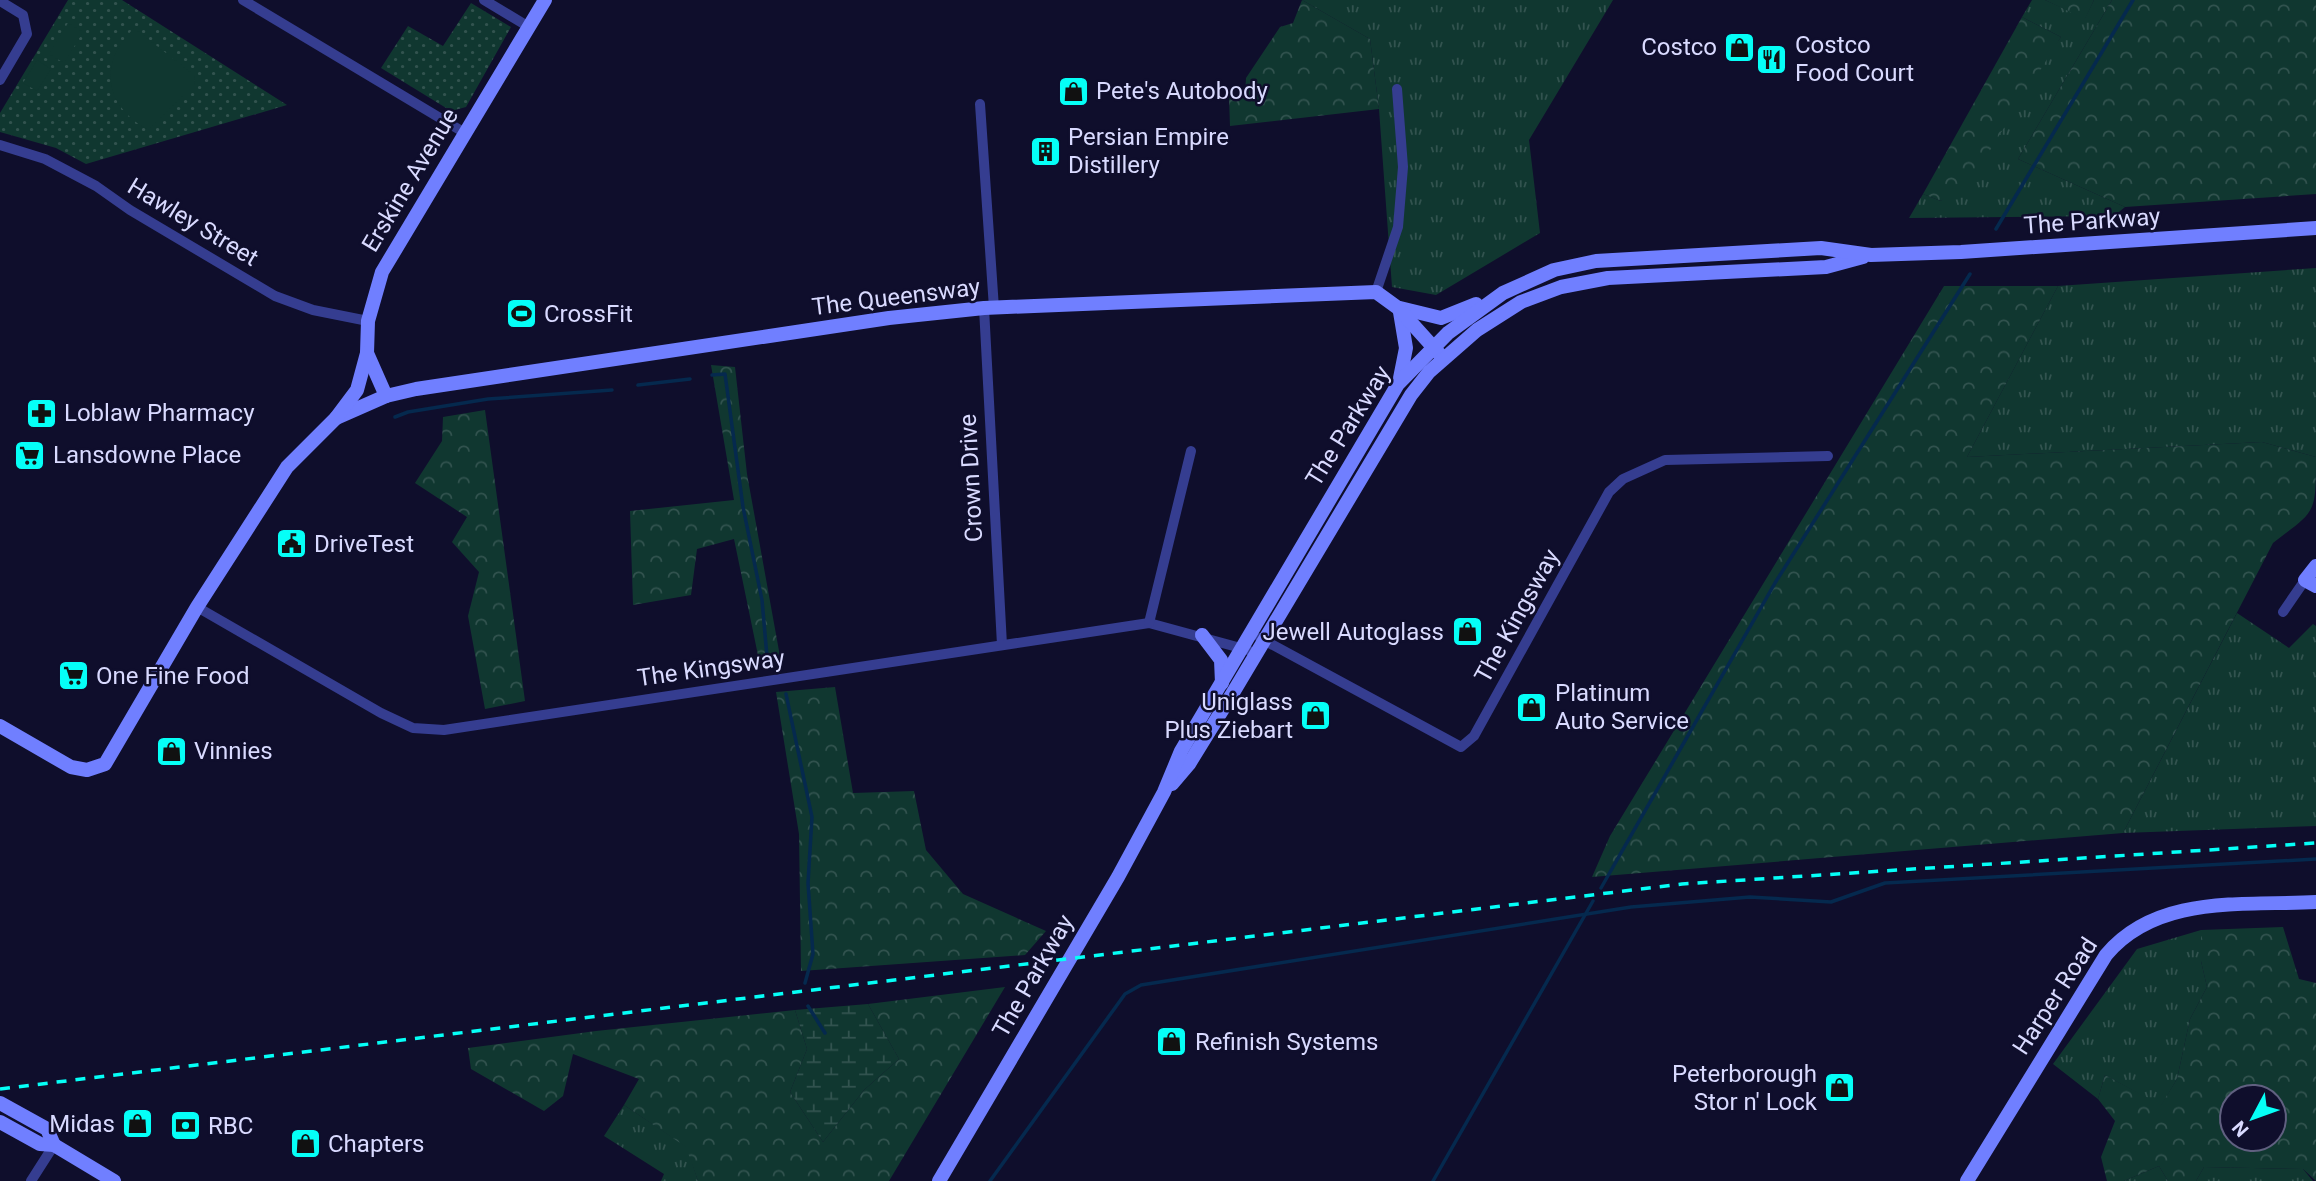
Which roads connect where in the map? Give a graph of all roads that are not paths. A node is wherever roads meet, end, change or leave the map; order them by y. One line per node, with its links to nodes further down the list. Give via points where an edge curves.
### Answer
1 (243, 0): 9 (street)
2 (484, 0): 5 (street)
3 (545, 0): 5 (main road, Erskine Avenue)
4 (0, 1): 6 (street, via 23,15 27,34)
5 (529, 27): 9 (main road, Erskine Avenue)
6 (0, 80)
7 (1397, 89): 13 (street, via 1403,167 1398,227)
8 (981, 104): 15 (street, Crown Drive)
9 (465, 133): 17 (main road, Erskine Avenue, via 382,272)
10 (0, 145): 17 (street, Hawley Street, via 45,159 85,180 275,296 313,310)
11 (2316, 228): 12 (main road, The Parkway)
12 (1871, 256): 14 (main road, The Parkway, via 1821,248 1596,261 1555,270); 20 (main road, The Parkway, via 1826,267 1608,278 1561,287 1500,315)
13 (1376, 292): 15 (main road, The Queensway); 16 (main road)
14 (1503, 293): 16 (main road, via 1441,318); 18 (main road, The Parkway)
15 (989, 308): 22 (main road, The Queensway, via 864,322); 33 (street, Crown Drive)
16 (1398, 308): 18 (main road); 21 (main road, via 1406,348)
17 (368, 321): 19 (main road, Erskine Avenue)
18 (1433, 346): 20 (main road); 21 (main road, The Parkway)
19 (367, 353): 22 (main road, Erskine Avenue); 23 (main road, via 357,390)
20 (1443, 358): 32 (main road, The Parkway, via 1401,409)
21 (1398, 384): 32 (main road, The Parkway)
22 (386, 396): 23 (main road, The Queensway)
23 (336, 418): 28 (main road, via 287,467)
24 (1191, 451): 30 (street)
25 (1828, 456): 32 (street, The Kingsway, via 1665,460 1623,479 1609,492 1474,736 1461,747)
26 (2316, 566): 27 (main road)
27 (2311, 583): 29 (street)
28 (197, 607): 33 (street, The Kingsway, via 381,713 413,728 444,730); 35 (main road, via 105,764 87,770 71,767)
29 (2283, 612)
30 (1149, 623): 31 (street, The Kingsway); 33 (street, The Kingsway)
31 (1202, 635): 32 (street, The Kingsway); 34 (main road, via 1221,660)
32 (1254, 644): 34 (main road, The Parkway); 36 (main road, The Parkway, via 1189,764)
33 (1002, 645)
34 (1222, 684): 36 (main road, The Parkway, via 1181,751)
35 (0, 726)
36 (1164, 792): 43 (main road, The Parkway)
37 (2316, 902): 44 (main road, Harper Road, via 2184,909 2149,920 2125,935 2106,955)
38 (0, 1103): 40 (main road, via 47,1129)
39 (0, 1122): 40 (main road, via 40,1144)
40 (54, 1145): 41 (street); 42 (main road)
41 (31, 1181)
42 (114, 1181)
43 (939, 1181)
44 (1967, 1181)

